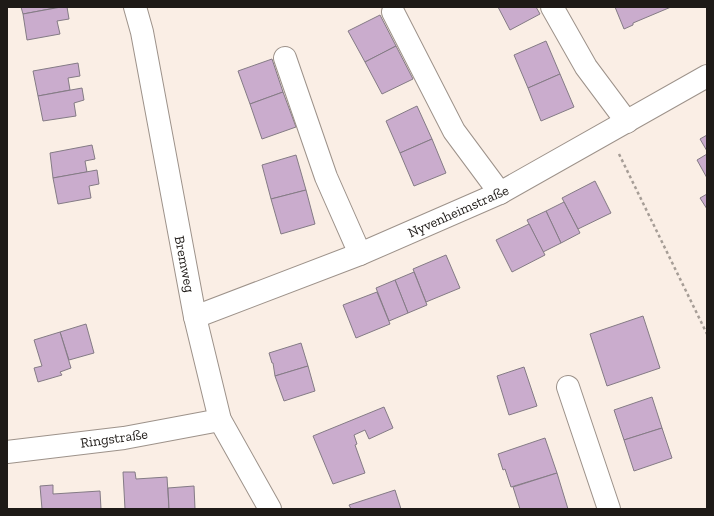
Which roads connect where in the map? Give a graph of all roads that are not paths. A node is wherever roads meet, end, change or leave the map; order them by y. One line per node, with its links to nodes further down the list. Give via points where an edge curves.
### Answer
1 (135, 7): 9 (street, Bremweg, via 142,32)
2 (552, 7): 6 (street, via 586,67)
3 (392, 12): 7 (street, via 454,131)
4 (285, 58): 8 (street, via 326,177)
5 (707, 76): 6 (street, Nyvenheimstraße)
6 (626, 122): 7 (street, Nyvenheimstraße)
7 (500, 193): 8 (street, Nyvenheimstraße)
8 (360, 254): 9 (street, Nyvenheimstraße)
9 (195, 317): 11 (street, Bremweg)
10 (568, 387): 14 (street)
11 (220, 420): 12 (street, Ringstraße, via 124,438); 13 (street, Bremweg)
12 (7, 452)
13 (270, 509)
14 (609, 509)

